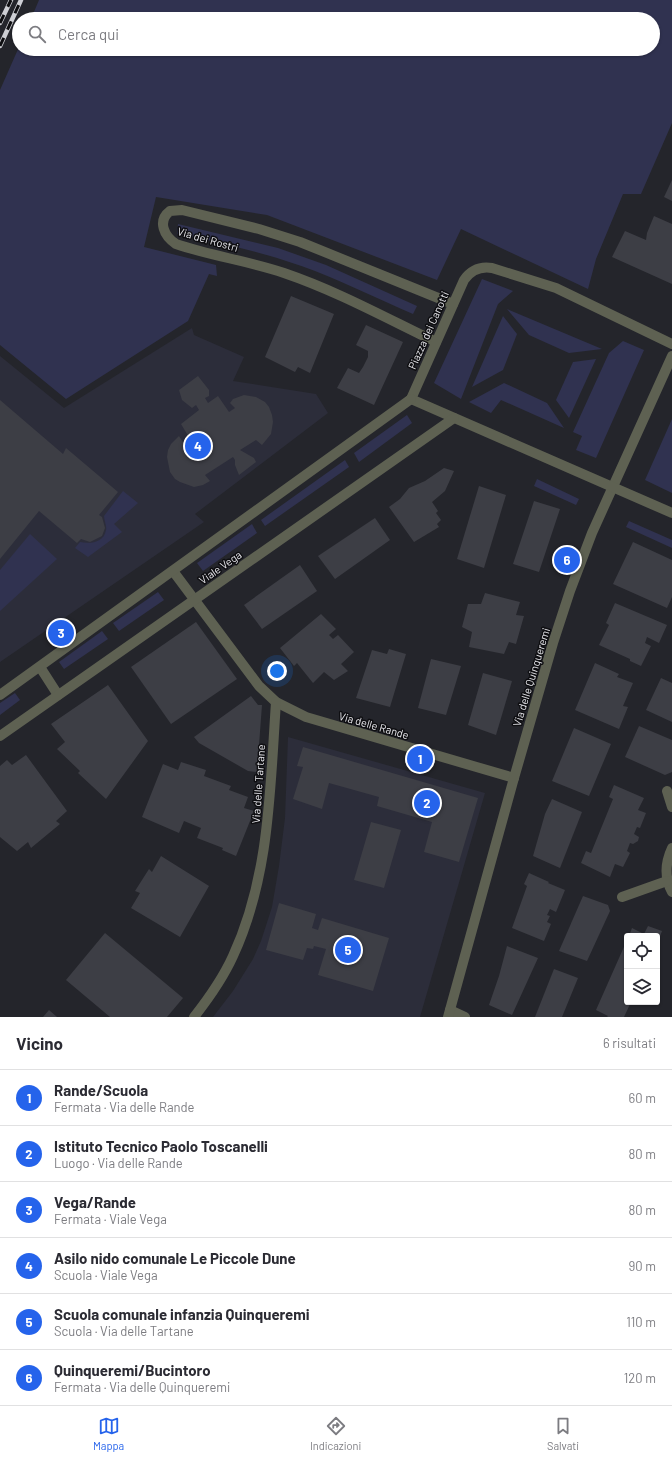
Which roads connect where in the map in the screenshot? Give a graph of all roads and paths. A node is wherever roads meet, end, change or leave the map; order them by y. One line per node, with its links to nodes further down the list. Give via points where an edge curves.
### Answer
1 (453, 304): 2 (street, Piazza dei Canotti); 2 (street, Via dei Rostri, via 300,242 182,210 170,211 164,218 164,232 170,241 176,244 286,273); 3 (street, Piazza dei Canotti, via 464,280 471,272 481,267 492,268 556,288)
2 (436, 342): 5 (street, Piazza dei Canotti)
3 (672, 344)
4 (672, 356): 7 (street, Via delle Quinqueremi)
5 (411, 399): 6 (street); 9 (street)
6 (454, 418): 7 (street); 10 (street, Viale Vega)
7 (612, 486): 8 (street); 16 (street, Via delle Quinqueremi, via 570,591)
8 (672, 513)
9 (173, 571): 10 (street); 11 (street)
10 (194, 600): 13 (street, Viale Vega); 14 (street, via 259,686)
11 (40, 667): 12 (street); 13 (street)
12 (0, 695)
13 (58, 695): 15 (street, Viale Vega)
14 (276, 702): 16 (street, Via delle Rande, via 306,717); 24 (street, Via delle Tartane, via 268,823 254,898 233,957)
15 (0, 736)
16 (514, 778): 23 (street, Via delle Quinqueremi)
17 (667, 791): 18 (street)
18 (672, 806)
19 (672, 848): 20 (street, via 666,866)
20 (667, 880): 21 (street); 22 (street)
21 (672, 892)
22 (622, 897)
23 (449, 1014): 25 (street)
24 (194, 1017)
25 (465, 1017)

